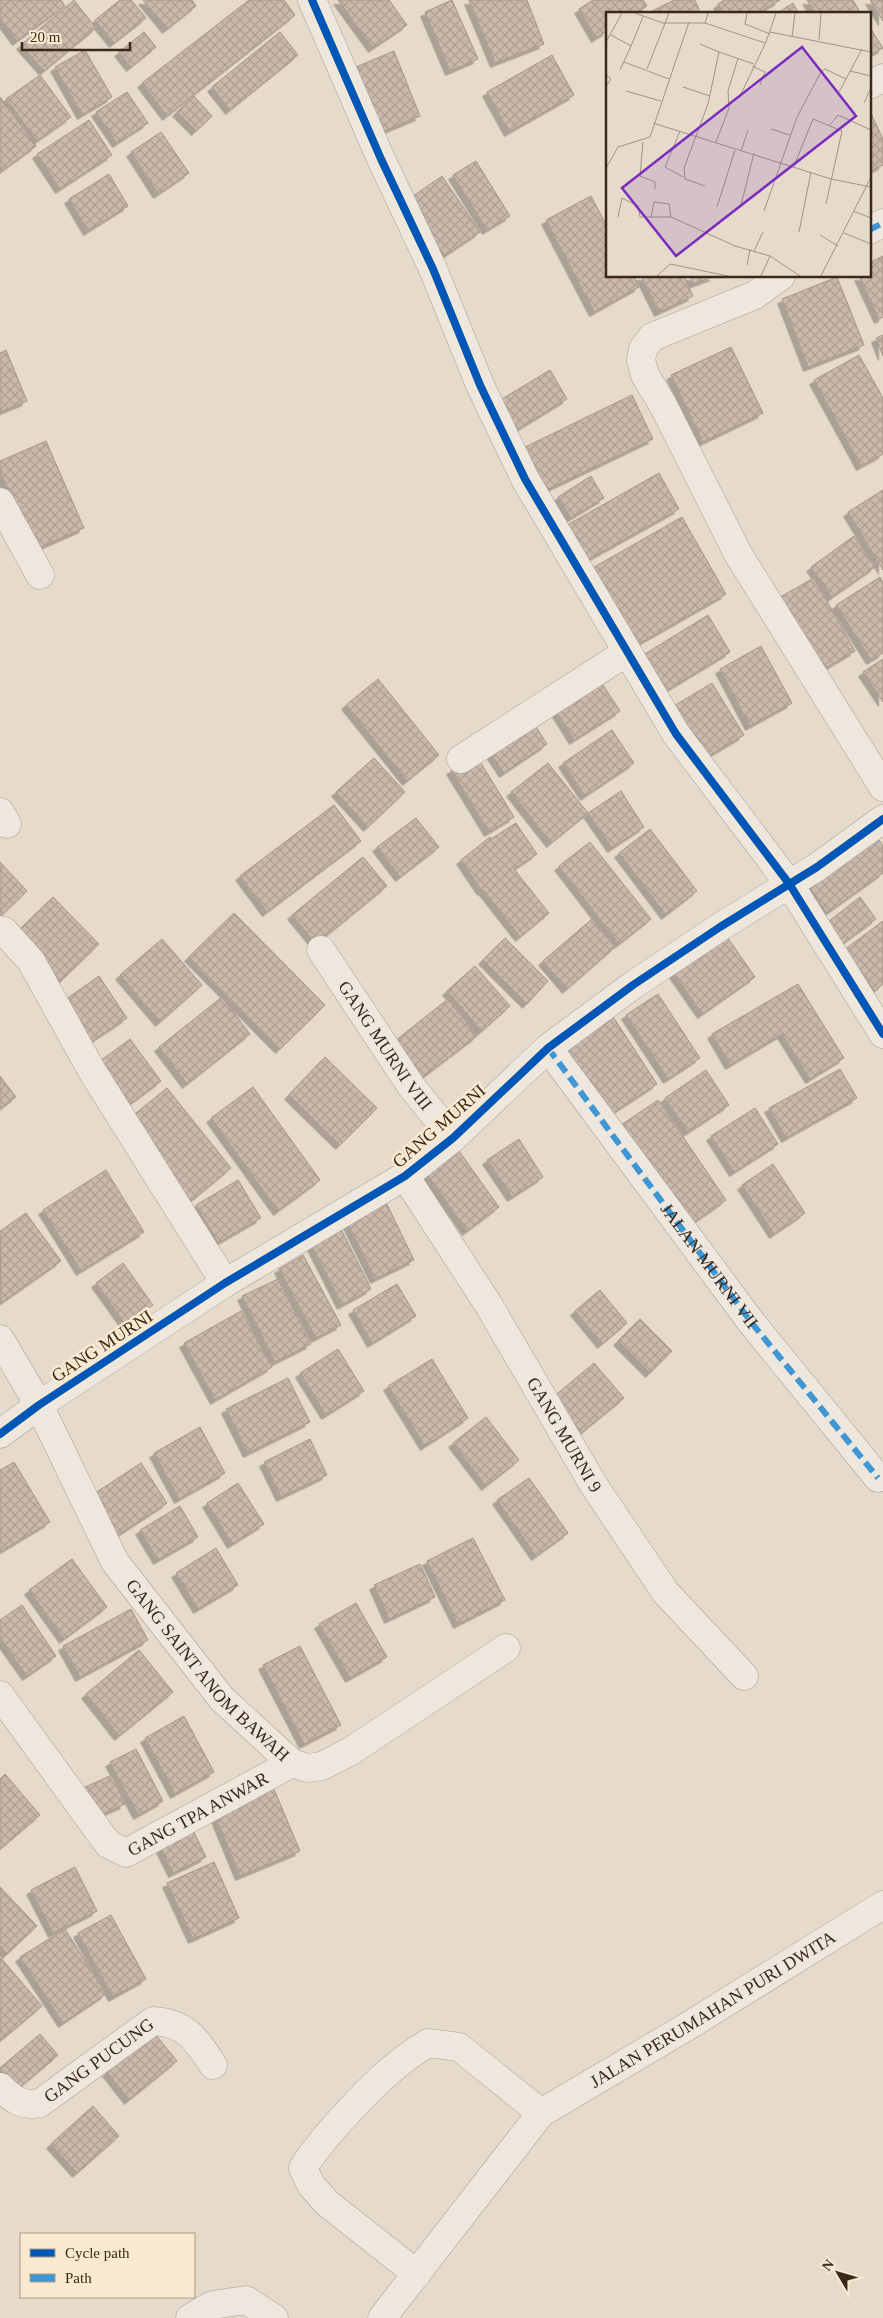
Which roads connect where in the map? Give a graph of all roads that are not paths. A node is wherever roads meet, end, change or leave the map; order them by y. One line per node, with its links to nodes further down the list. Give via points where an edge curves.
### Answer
1 (312, 0): 9 (street, via 433,269 480,384 521,470)
2 (883, 78): 3 (street)
3 (870, 84)
4 (883, 223): 5 (street)
5 (870, 230)
6 (778, 278): 11 (street, via 755,294 652,337 643,349 641,360 645,375 664,405 738,554)
7 (0, 502): 8 (street)
8 (40, 575)
9 (627, 652): 10 (street); 13 (street, via 676,734)
10 (461, 759)
11 (883, 787)
12 (883, 820): 13 (street, GANG MURNI)
13 (790, 885): 16 (street); 17 (street, GANG MURNI, via 641,980)
14 (0, 930): 20 (street, via 31,961 92,1071)
15 (321, 950): 18 (street, GANG MURNI VIII, via 411,1086)
16 (883, 1034)
17 (548, 1048): 18 (street, GANG MURNI); 24 (street, JALAN MURNI VII, via 751,1322)
18 (453, 1138): 19 (street, GANG MURNI)
19 (405, 1176): 20 (street, GANG MURNI); 26 (street, GANG MURNI 9, via 488,1304 593,1484 666,1593)
20 (225, 1283): 22 (street, GANG MURNI)
21 (0, 1339): 22 (street, GANG SAINT ANOM BAWAH)
22 (39, 1405): 23 (street, GANG MURNI); 28 (street, GANG SAINT ANOM BAWAH, via 115,1562 222,1699)
23 (0, 1434)
24 (878, 1478)
25 (506, 1648): 28 (street, GANG SAINT ANOM BAWAH, via 351,1752 322,1766 307,1768)
26 (744, 1676)
27 (0, 1695): 28 (street, GANG TPA ANWAR, via 108,1844 126,1853)
28 (292, 1764)
29 (883, 1905): 32 (street, JALAN PERUMAHAN PURI DWITA)
30 (213, 2065): 31 (street, GANG PUCUNG, via 194,2036 171,2022 153,2021 40,2103 16,2102)
31 (0, 2087)
32 (541, 2113): 33 (street, JALAN PERUMAHAN PURI DWITA); 33 (street, via 459,2047 428,2042 406,2056 368,2090 312,2153 303,2168 311,2186)
33 (418, 2274): 36 (street, JALAN PERUMAHAN PURI DWITA)
34 (190, 2318): 35 (street, via 212,2305 246,2300)
35 (274, 2318)
36 (382, 2318)

